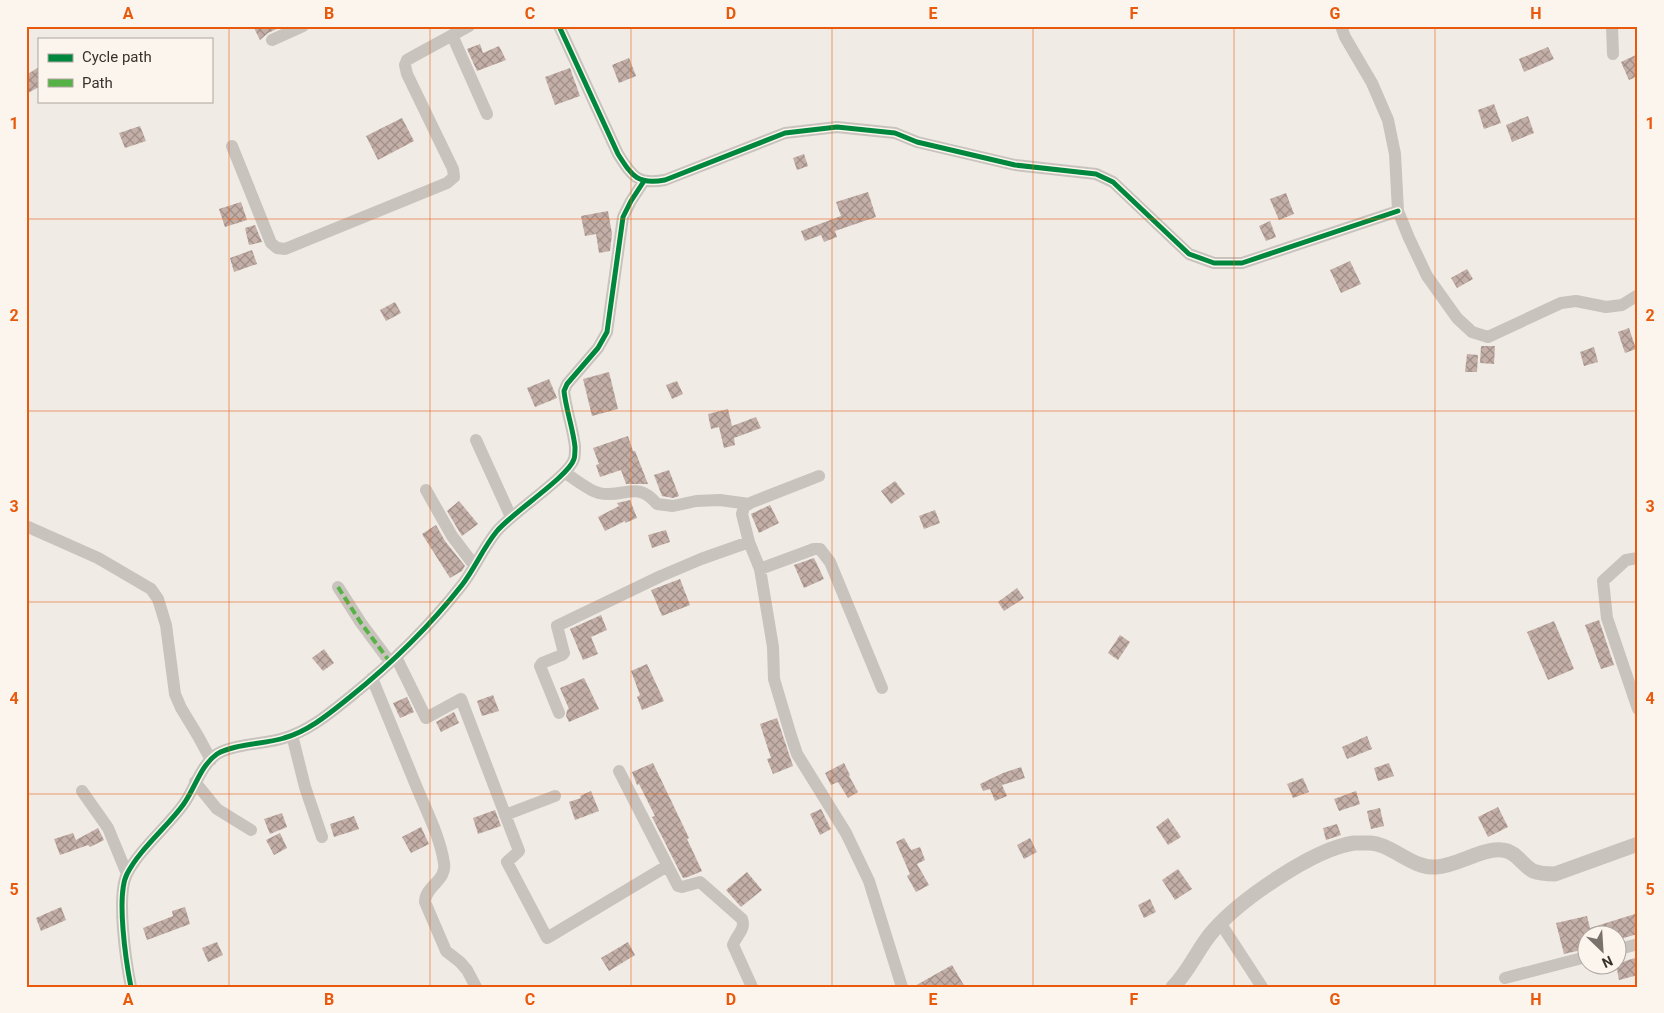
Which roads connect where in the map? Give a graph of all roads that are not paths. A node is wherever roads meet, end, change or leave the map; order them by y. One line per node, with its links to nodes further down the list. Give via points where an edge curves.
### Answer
1 (303, 26): 7 (street)
2 (469, 26): 6 (street)
3 (559, 26): 11 (street, via 618,154 629,172)
4 (1341, 26): 12 (street, via 1388,120)
5 (1612, 26): 8 (street)
6 (452, 35): 9 (street); 10 (street, via 407,60 405,65 453,169 454,177 447,183 285,249 277,248 271,242)
7 (272, 40)
8 (1613, 54)
9 (487, 114)
10 (232, 146)
11 (644, 182): 12 (street, via 665,180 785,133 837,127 895,133 917,142 1015,165 1096,174 1114,182 1189,254 1214,263 1242,263); 15 (street, via 623,217 607,332 564,391 575,448 574,460)
12 (1398, 210): 13 (street, via 1427,276 1457,318 1472,332 1488,337 1561,303 1576,301 1606,308 1622,305)
13 (1638, 295)
14 (476, 440): 19 (street)
15 (565, 472): 18 (street, via 597,493 635,490 650,495 657,504 673,506 720,500); 19 (street)
16 (818, 476): 18 (street)
17 (426, 490): 23 (street, via 452,536)
18 (749, 504): 21 (street, via 742,514)
19 (511, 517): 23 (street)
20 (26, 526): 32 (street, via 98,558 151,589 158,599 166,625 175,694)
21 (749, 542): 24 (street); 30 (street, via 661,576 557,626 564,653 540,666)
22 (1638, 558): 29 (street, via 1626,560 1603,581 1607,618)
23 (474, 565): 26 (street, via 438,614)
24 (760, 569): 28 (street, via 820,549 830,562); 49 (street, via 773,647 774,679 791,736 869,881)
25 (338, 587): 26 (street, via 361,624)
26 (393, 659): 27 (street); 37 (street, via 426,718 460,699)
27 (372, 678): 31 (street, via 328,714); 47 (street, via 434,828 445,864 442,878 428,892 425,902 446,951 468,970)
28 (882, 688)
29 (1638, 709)
30 (559, 713)
31 (292, 735): 32 (street, via 229,749); 39 (street)
32 (211, 760): 34 (street)
33 (619, 771): 41 (street)
34 (195, 782): 38 (street, via 217,809); 42 (street, via 185,803)
35 (82, 791): 42 (street, via 108,828)
36 (555, 796): 37 (street)
37 (505, 815): 41 (street, via 519,851 506,862 547,938)
38 (250, 830)
39 (322, 837)
40 (1638, 844): 43 (street, via 1555,874 1544,874 1532,870 1512,853 1503,850 1435,867 1420,865 1372,843 1353,843 1284,873)
41 (667, 866): 48 (street, via 678,886 700,882 742,919 743,929 732,945)
42 (127, 874): 46 (street, via 123,884 123,912)
43 (1221, 924): 50 (street); 51 (street)
44 (1576, 960): 45 (street)
45 (1505, 978)
46 (131, 987)
47 (476, 987)
48 (752, 987)
49 (902, 987)
50 (1173, 987)
51 (1262, 987)

